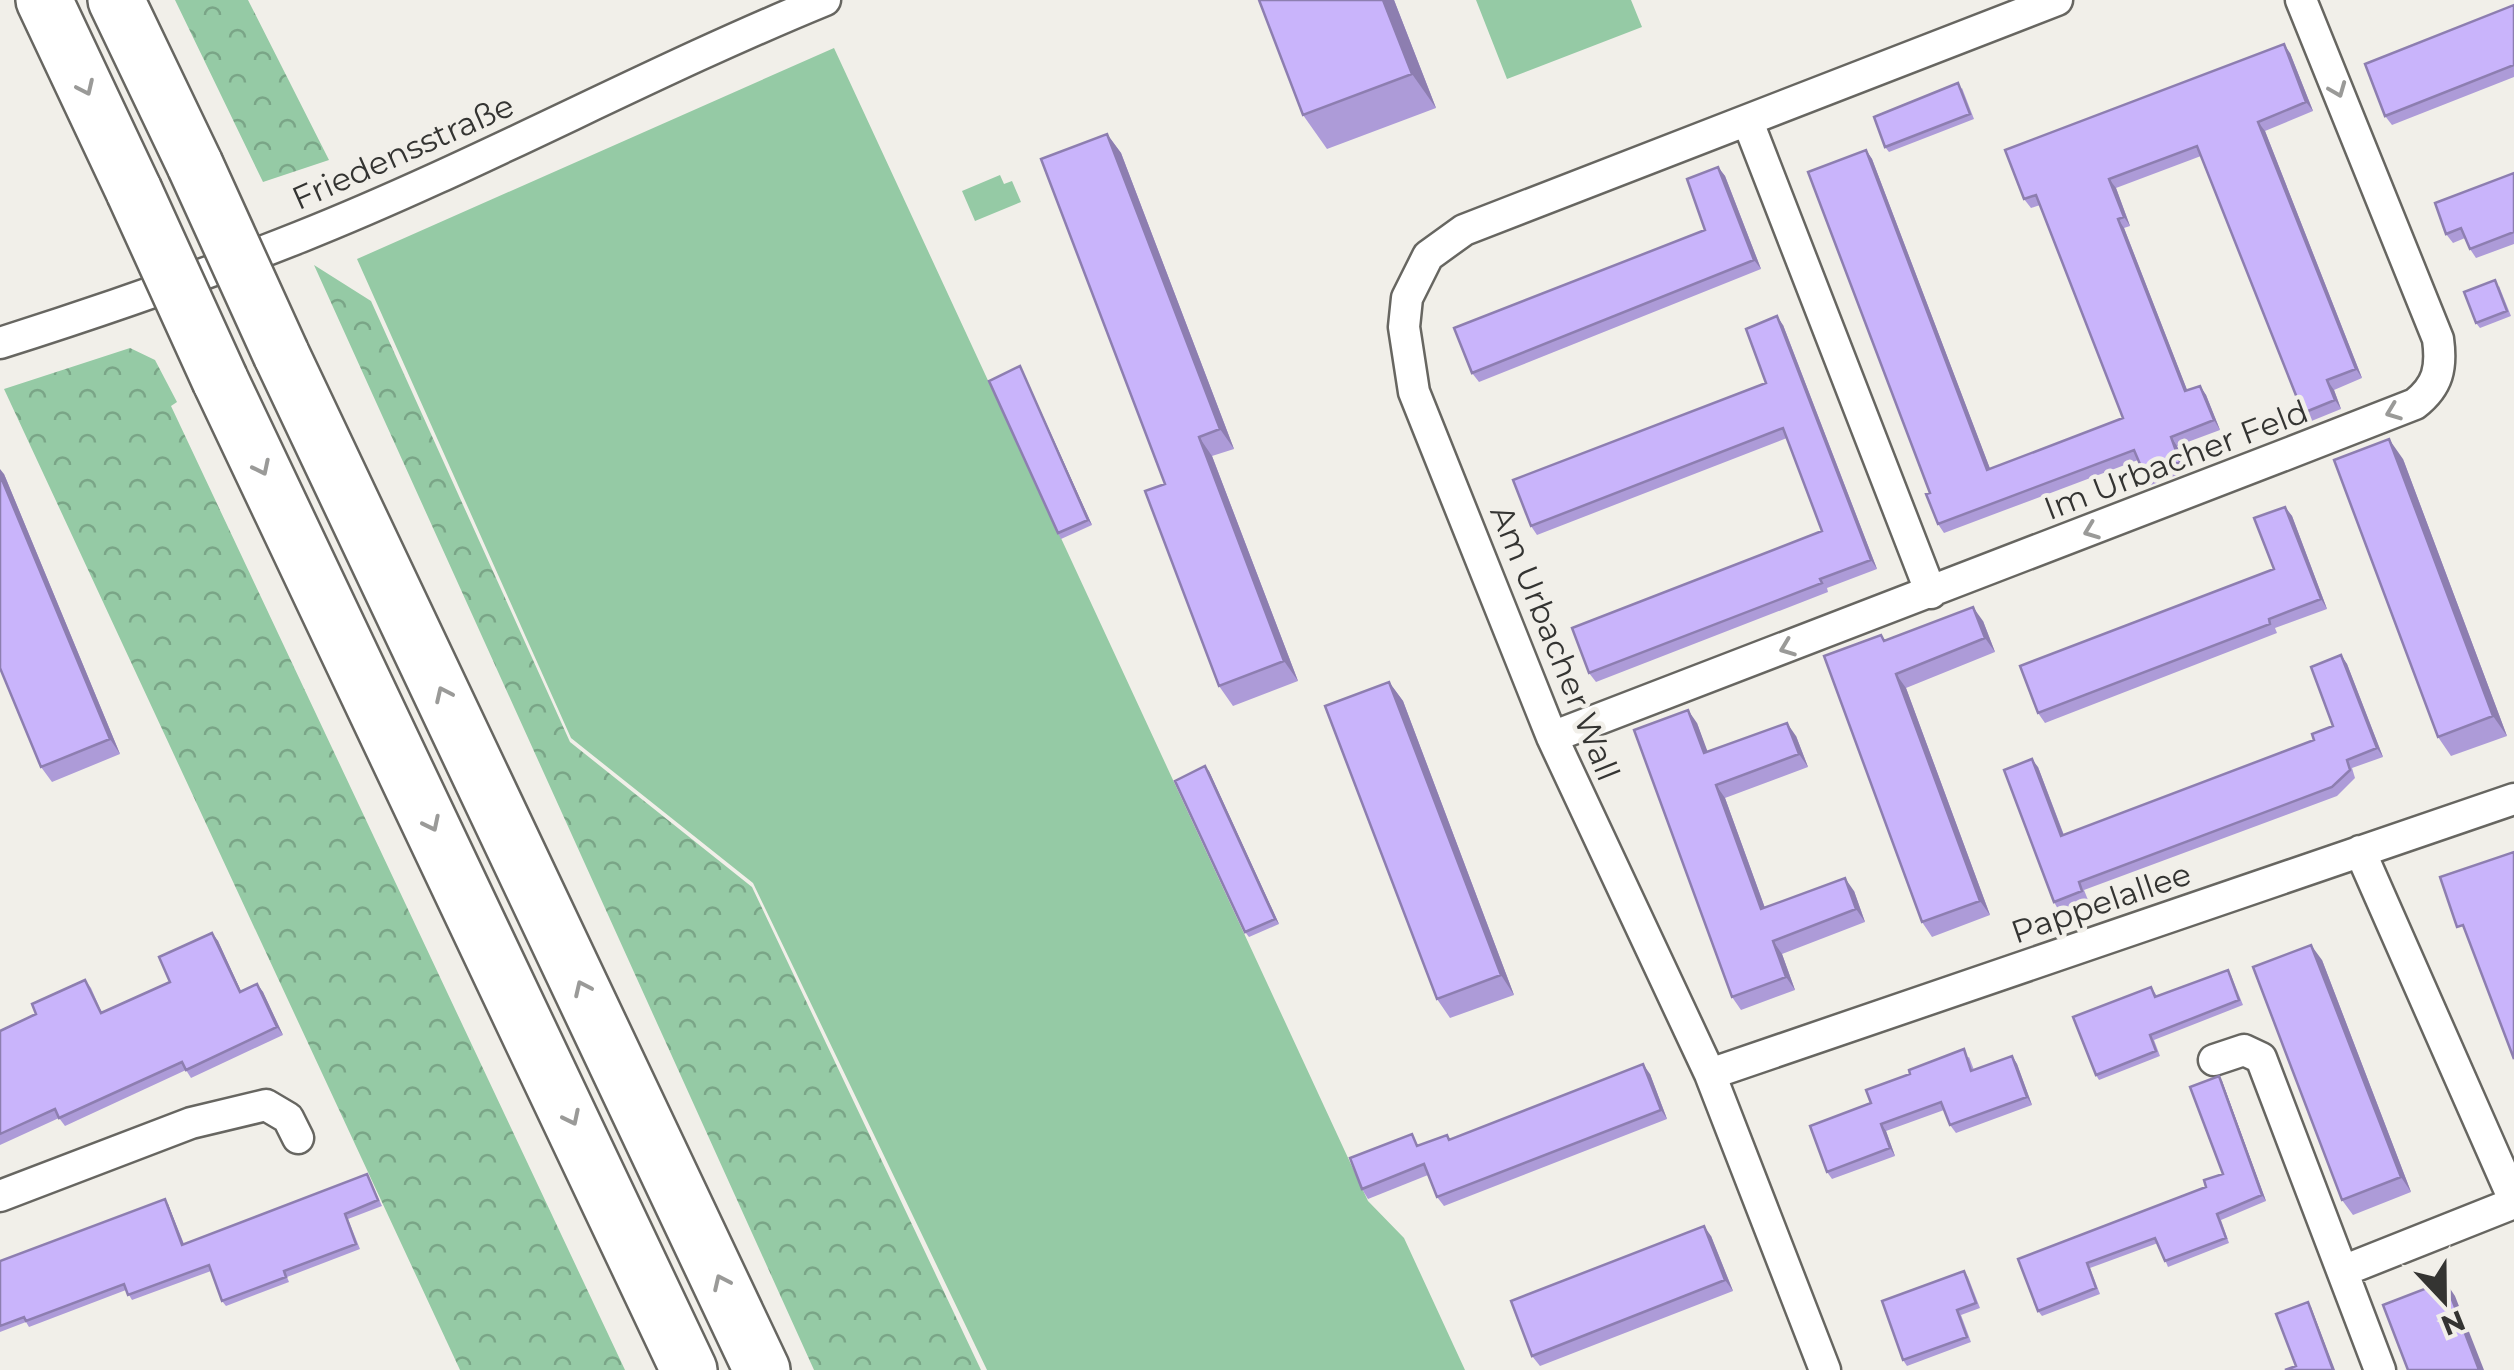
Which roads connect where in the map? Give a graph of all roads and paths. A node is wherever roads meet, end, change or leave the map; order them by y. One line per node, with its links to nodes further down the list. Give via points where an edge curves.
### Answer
1 (44, 0): 18 (highway, one-way to 18, bridge)
2 (116, 0): 19 (highway, one-way to 2, bridge)
3 (825, 0): 7 (street, Friedensstraße, via 302,236)
4 (2057, 0): 6 (street, Am Urbacher Wall)
5 (2302, 0): 8 (street, Im Urbacher Feld, one-way to 8, via 2438,340 2441,362 2429,393)
6 (1748, 122): 8 (street); 9 (street, Am Urbacher Wall, via 1464,230 1428,256 1408,298 1404,327 1414,392)
7 (0, 343)
8 (1931, 593): 9 (street, Im Urbacher Feld, one-way to 9)
9 (1552, 737): 13 (street, Am Urbacher Wall)
10 (2514, 799): 11 (street, Pappelallee)
11 (2360, 851): 13 (street, Pappelallee); 16 (street)
12 (2214, 1060): 17 (street, via 2244,1050 2261,1058)
13 (1710, 1074): 20 (street, Am Urbacher Wall)
14 (298, 1138): 15 (street, via 288,1118 266,1106 190,1124)
15 (0, 1196)
16 (2514, 1201): 17 (street)
17 (2342, 1271): 21 (street)
18 (689, 1370)
19 (762, 1370)
20 (1825, 1370)
21 (2380, 1370)

